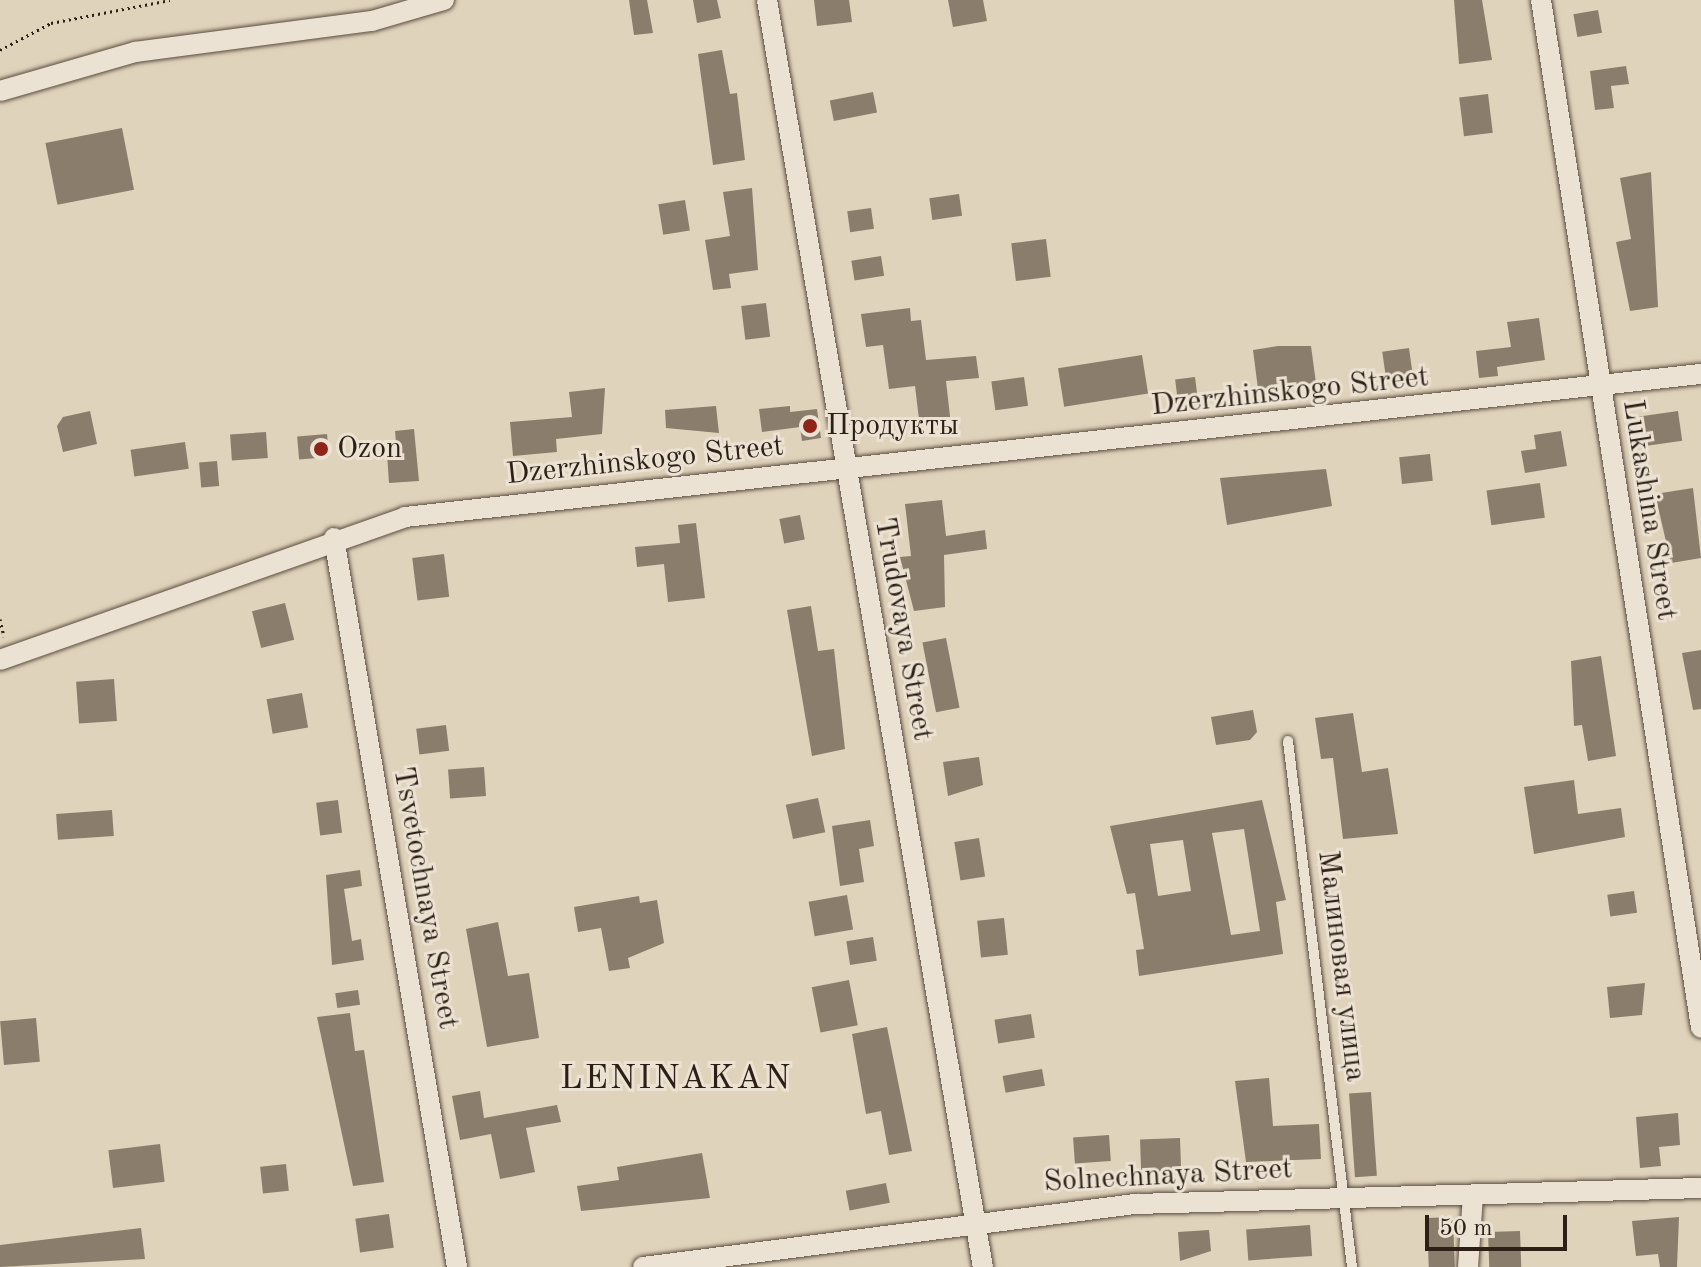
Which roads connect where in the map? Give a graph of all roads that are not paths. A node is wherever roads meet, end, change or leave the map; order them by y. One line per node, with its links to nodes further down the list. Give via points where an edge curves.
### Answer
1 (444, 0): 4 (street, via 372,21 135,52)
2 (767, 0): 7 (street, Trudovaya Street)
3 (1541, 0): 6 (street, Lukashina Street)
4 (0, 91)
5 (1701, 374): 6 (street, Dzerzhinskogo Street)
6 (1599, 389): 7 (street, Dzerzhinskogo Street); 11 (street, Lukashina Street)
7 (846, 470): 8 (street, Dzerzhinskogo Street, via 405,517); 15 (street, Trudovaya Street)
8 (334, 538): 9 (street, Dzerzhinskogo Street); 16 (street, Tsvetochnaya Street)
9 (0, 660)
10 (1288, 741): 14 (lane, Малиновая улица)
11 (1701, 1028)
12 (1701, 1188): 13 (street, Solnechnaya Street)
13 (1473, 1195): 14 (street, Solnechnaya Street); 20 (street)
14 (1347, 1197): 15 (street, Solnechnaya Street, via 1136,1204); 19 (lane, Малиновая улица)
15 (974, 1220): 17 (street, Solnechnaya Street); 18 (street, Trudovaya Street)
16 (457, 1267)
17 (643, 1267)
18 (983, 1267)
19 (1352, 1267)
20 (1468, 1267)

